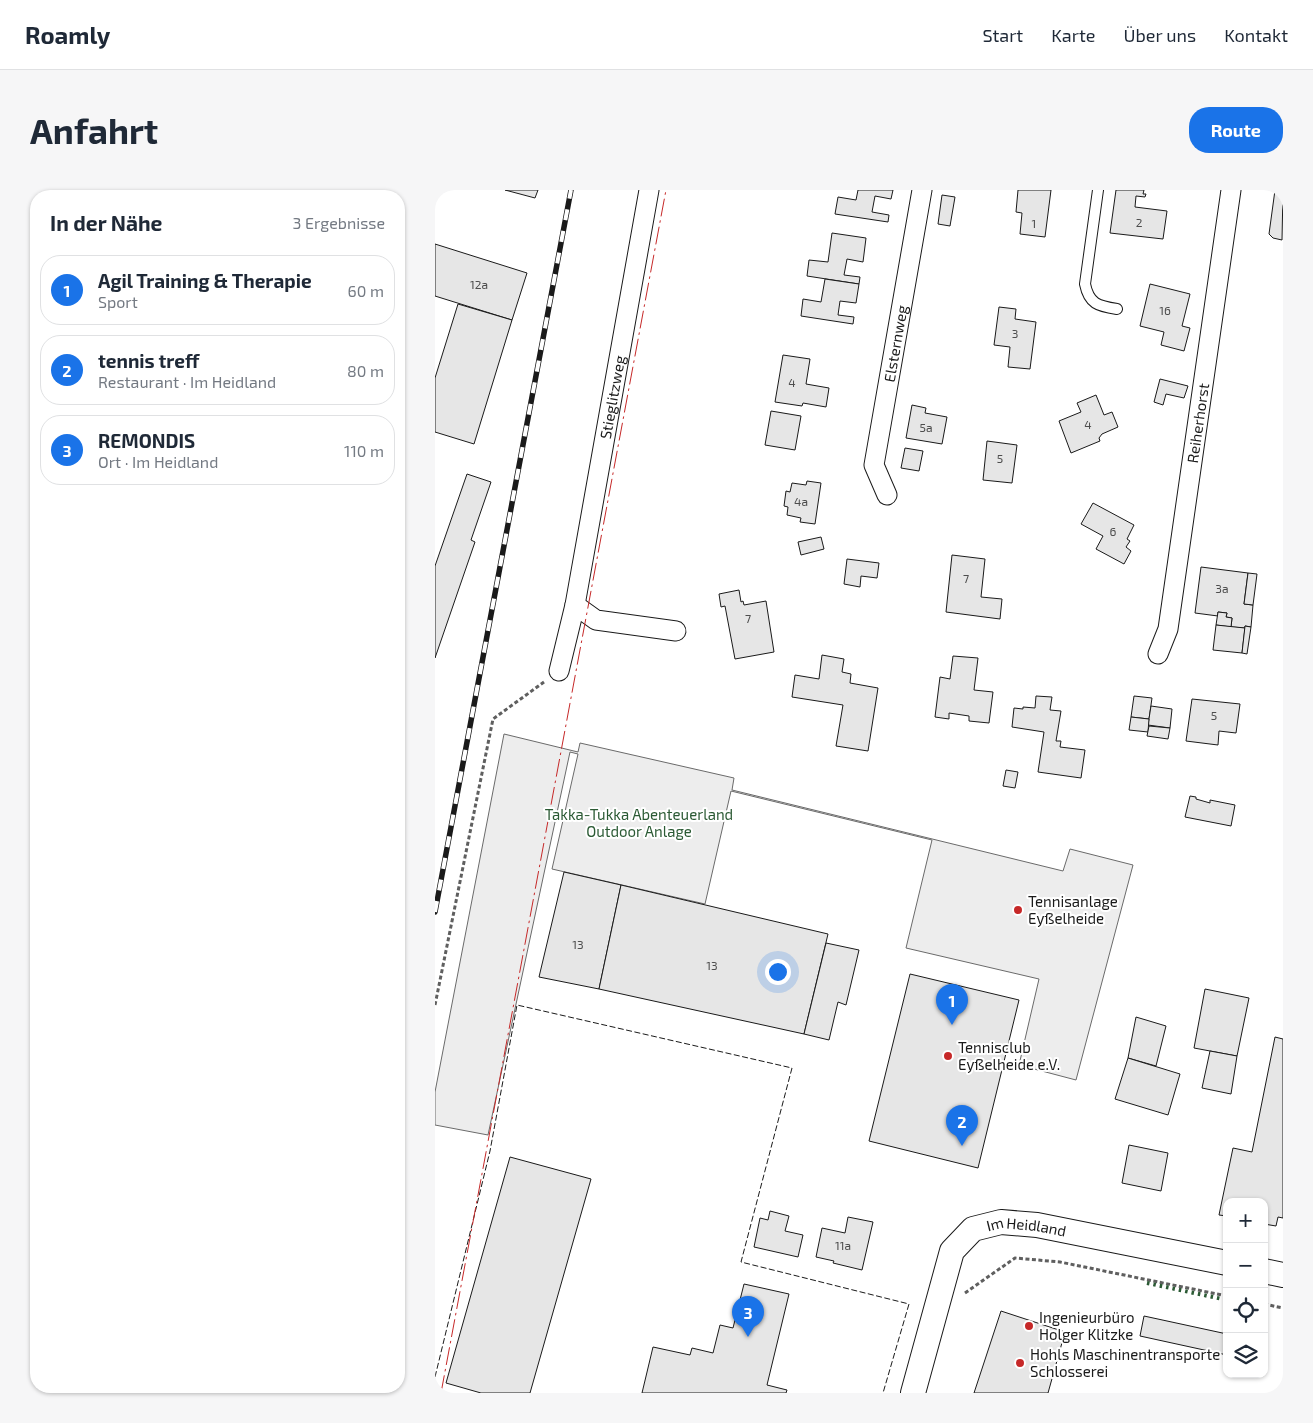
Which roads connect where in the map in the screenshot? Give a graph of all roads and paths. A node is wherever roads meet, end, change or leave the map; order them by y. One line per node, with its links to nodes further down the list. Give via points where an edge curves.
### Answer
1 (649, 190): 7 (street, Stieglitzweg)
2 (922, 190): 6 (street, Elsternweg, via 874,465)
3 (1098, 190): 5 (lane, via 1085,284 1093,302 1101,307)
4 (1231, 190): 9 (street, Reiherhorst, via 1167,629)
5 (1117, 309)
6 (887, 495)
7 (575, 605): 8 (street, via 596,620); 10 (street, Stieglitzweg)
8 (676, 631)
9 (1159, 654)
10 (559, 671): 11 (path, via 493,719)
11 (435, 1005)
12 (1223, 1262): 19 (street, Im Heidland, via 1037,1225 1001,1222 973,1229 952,1251)
13 (1268, 1272): 14 (street)
14 (1283, 1275)
15 (1223, 1295): 16 (path, via 1060,1262 1015,1258)
16 (960, 1296)
17 (1268, 1305): 18 (path)
18 (1283, 1308)
19 (913, 1393)

